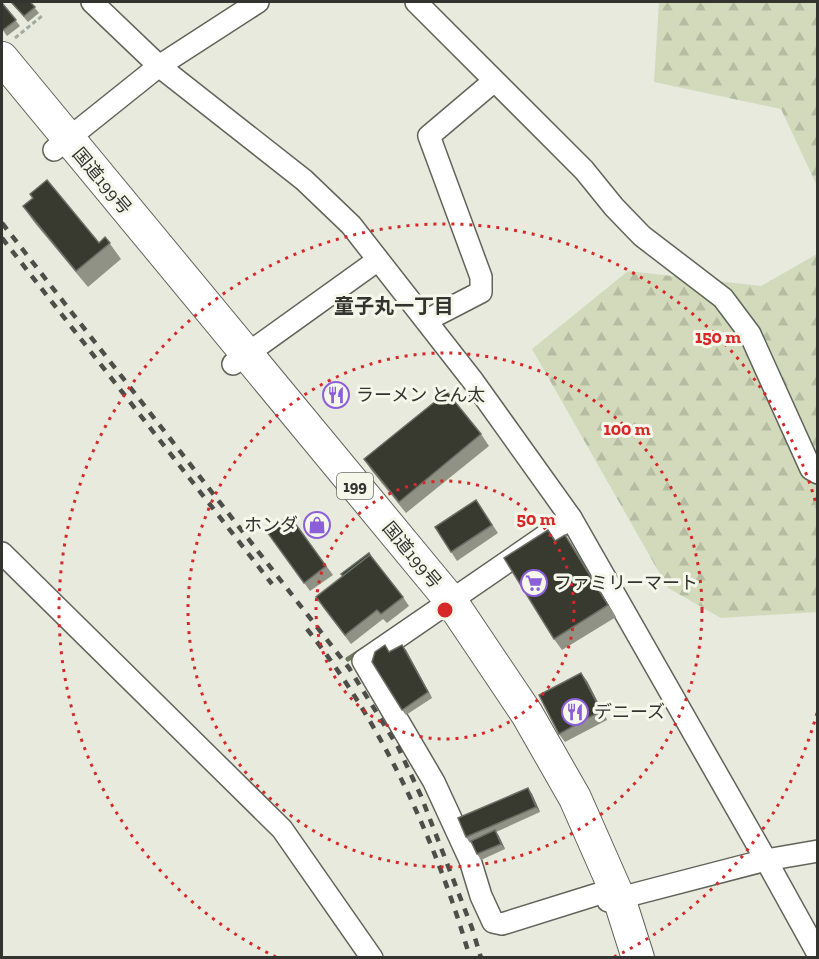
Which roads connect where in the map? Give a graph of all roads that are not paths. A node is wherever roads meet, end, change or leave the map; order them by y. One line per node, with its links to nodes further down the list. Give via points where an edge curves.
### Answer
1 (92, 2): 5 (street)
2 (258, 2): 5 (street)
3 (416, 2): 6 (street)
4 (7, 50): 8 (highway, 国道199号 / 199)
5 (159, 66): 8 (street); 9 (street, via 304,180 351,225)
6 (494, 81): 10 (street, via 429,136 481,277 481,292); 12 (street, via 584,170 642,236 723,298 750,334 801,449 811,469)
7 (2, 86): 8 (highway, 国道199号 / 199)
8 (61, 145): 11 (highway, 国道199号 / 199)
9 (378, 260): 10 (street); 11 (street)
10 (427, 320): 13 (street)
11 (240, 360): 15 (highway, 国道199号 / 199)
12 (818, 473)
13 (571, 518): 15 (street); 17 (street)
14 (2, 553): 20 (street, via 282,829)
15 (444, 606): 18 (highway, 国道199号 / 199, via 522,736); 18 (street, via 363,661 434,782 493,922 502,924)
16 (818, 851): 17 (street)
17 (766, 860): 18 (street); 19 (street)
18 (606, 898): 21 (highway, 国道199号 / 199); 22 (highway, 国道199号 / 199)
19 (816, 948)
20 (372, 957)
21 (621, 957)
22 (638, 957)

